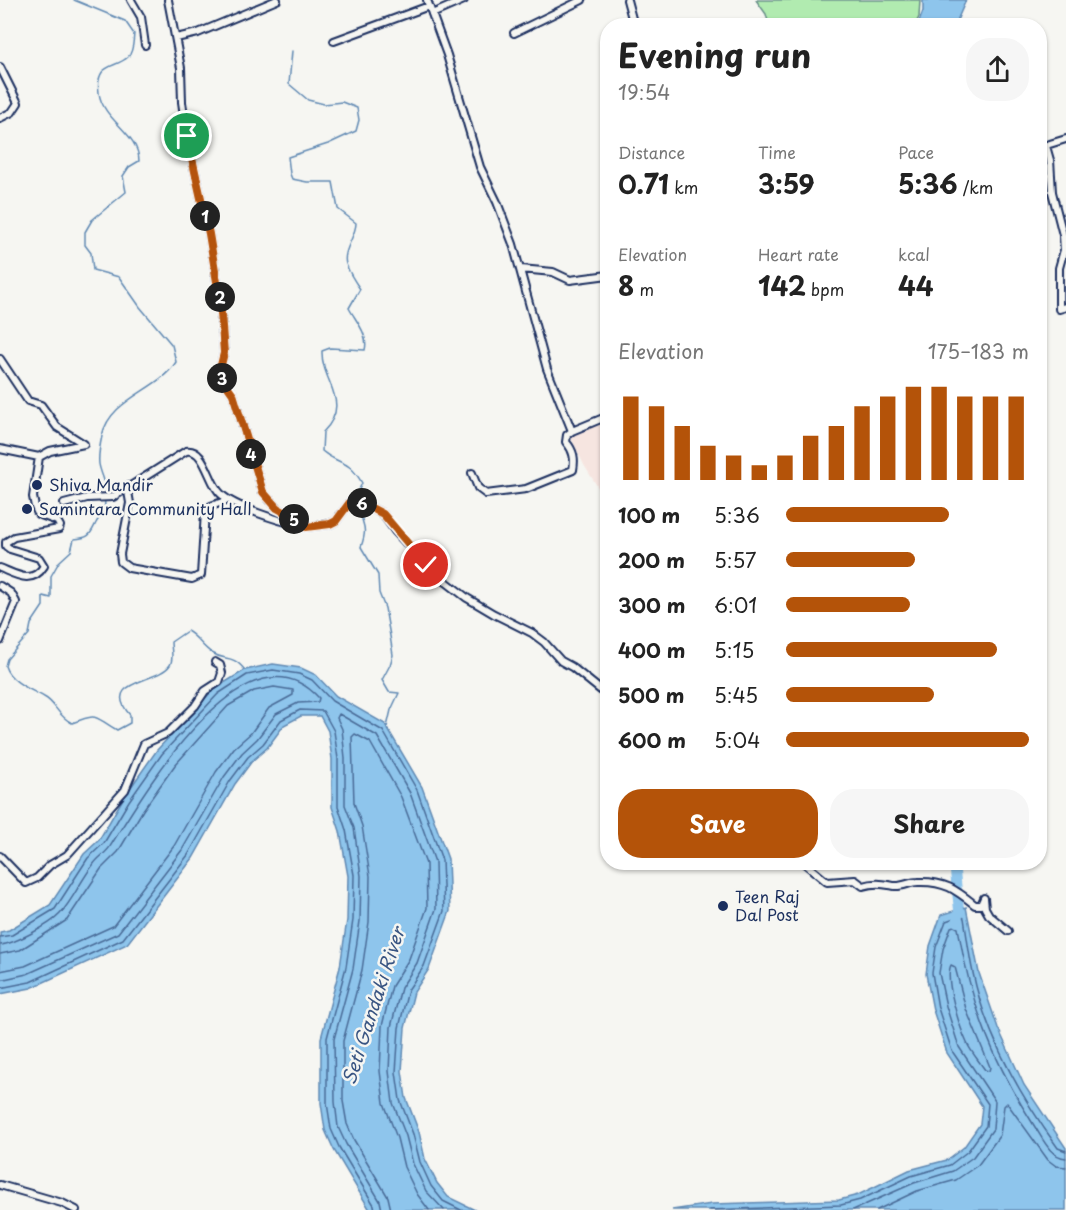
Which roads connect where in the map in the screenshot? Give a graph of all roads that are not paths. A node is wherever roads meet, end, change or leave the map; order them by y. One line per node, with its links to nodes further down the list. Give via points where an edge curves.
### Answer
1 (130, 0): 13 (street, via 141,17)
2 (168, 0): 11 (street)
3 (277, 0): 11 (street, via 198,33)
4 (464, 0): 8 (street)
5 (582, 0): 10 (street)
6 (627, 0): 9 (street)
7 (428, 3): 8 (street); 12 (street)
8 (432, 14): 19 (street, via 480,167)
9 (632, 18)
10 (514, 33)
11 (176, 38): 31 (street, via 187,136 220,300 224,353 221,377 233,394 263,492)
12 (334, 41)
13 (144, 45)
14 (0, 67): 15 (street, via 18,103 12,112)
15 (0, 118)
16 (1066, 140): 17 (street)
17 (1047, 145)
18 (1047, 154): 21 (street, via 1063,235 1059,309)
19 (521, 269): 20 (street, via 553,272 570,280); 24 (street, via 547,369)
20 (600, 275)
21 (1066, 307)
22 (0, 360): 26 (street, via 28,401 40,405 64,433 84,442)
23 (600, 419): 24 (street)
24 (572, 431): 27 (street, via 566,442 574,461 568,474 525,489 486,494 478,488)
25 (0, 449): 26 (street)
26 (39, 457): 32 (street, via 34,507 38,514 60,526 6,542 10,549 39,558 44,566 37,575 26,578)
27 (472, 473)
28 (128, 486): 29 (street, via 192,450 199,454 214,486); 29 (street, via 130,503 121,562 129,568 192,579 201,575 205,512); 30 (street, via 113,497)
29 (228, 500): 31 (street)
30 (64, 504)
31 (299, 525): 36 (street, via 330,524 340,519 350,502 372,507 383,514 432,571 467,598 532,633 561,662)
32 (0, 568)
33 (0, 586): 34 (street, via 16,602)
34 (0, 641)
35 (215, 662): 37 (street, via 222,673 219,682 168,733 144,744 125,790 67,855 26,884)
36 (600, 690)
37 (0, 856)
38 (813, 870): 39 (street, via 827,882 855,880 863,886 880,882 897,887 917,882 952,887 975,905 981,905 984,898 989,915)
39 (1008, 931)
40 (0, 1185): 41 (street)
41 (76, 1210)

